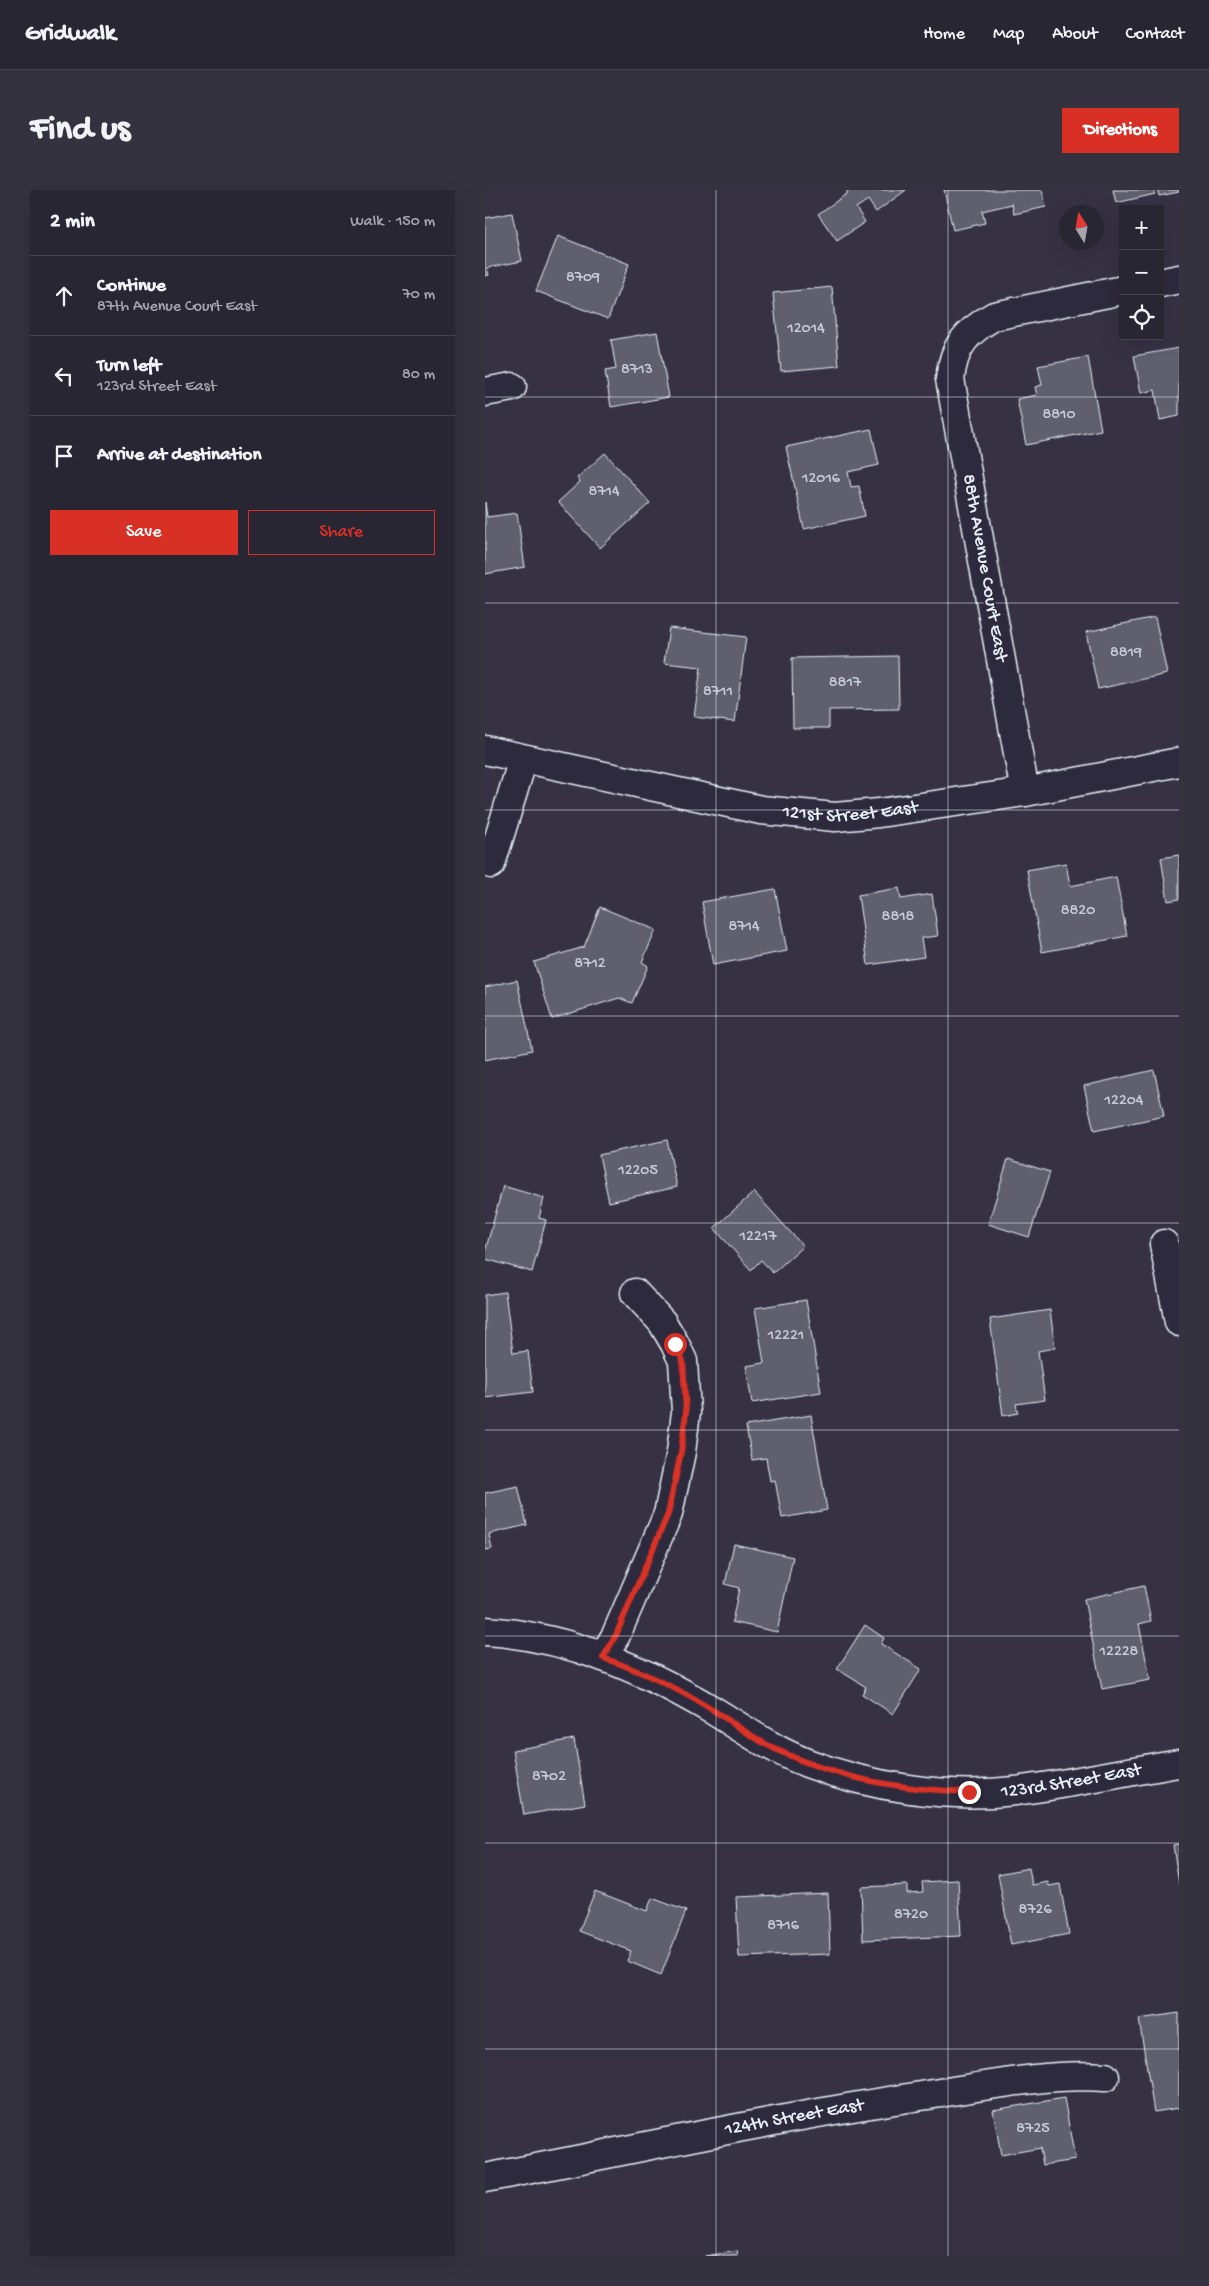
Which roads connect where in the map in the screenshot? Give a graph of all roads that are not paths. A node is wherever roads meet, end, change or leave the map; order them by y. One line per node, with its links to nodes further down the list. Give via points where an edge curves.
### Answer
1 (1179, 279): 2 (street)
2 (1164, 282)
3 (1119, 291): 9 (street, 88th Avenue Court East, via 993,316 975,327 959,344 952,363 950,379)
4 (512, 387): 5 (street)
5 (485, 392)
6 (485, 750): 7 (street, 121st Street East)
7 (523, 759): 9 (street, 121st Street East, via 761,810 835,817); 10 (street)
8 (1179, 762): 9 (street, 121st Street East)
9 (1025, 792)
10 (491, 864)
11 (1164, 1244): 13 (street)
12 (635, 1293): 15 (street, via 661,1322 683,1361 686,1412 668,1514)
13 (1179, 1322)
14 (485, 1631): 15 (street, 123rd Street East, via 542,1638 589,1650)
15 (603, 1658): 16 (street, 123rd Street East, via 639,1670 776,1749 843,1775 885,1786 949,1791 1014,1791)
16 (1179, 1763)
17 (1105, 2077): 18 (street, 124th Street East, via 1074,2075 1024,2080 862,2105)
18 (485, 2178)

